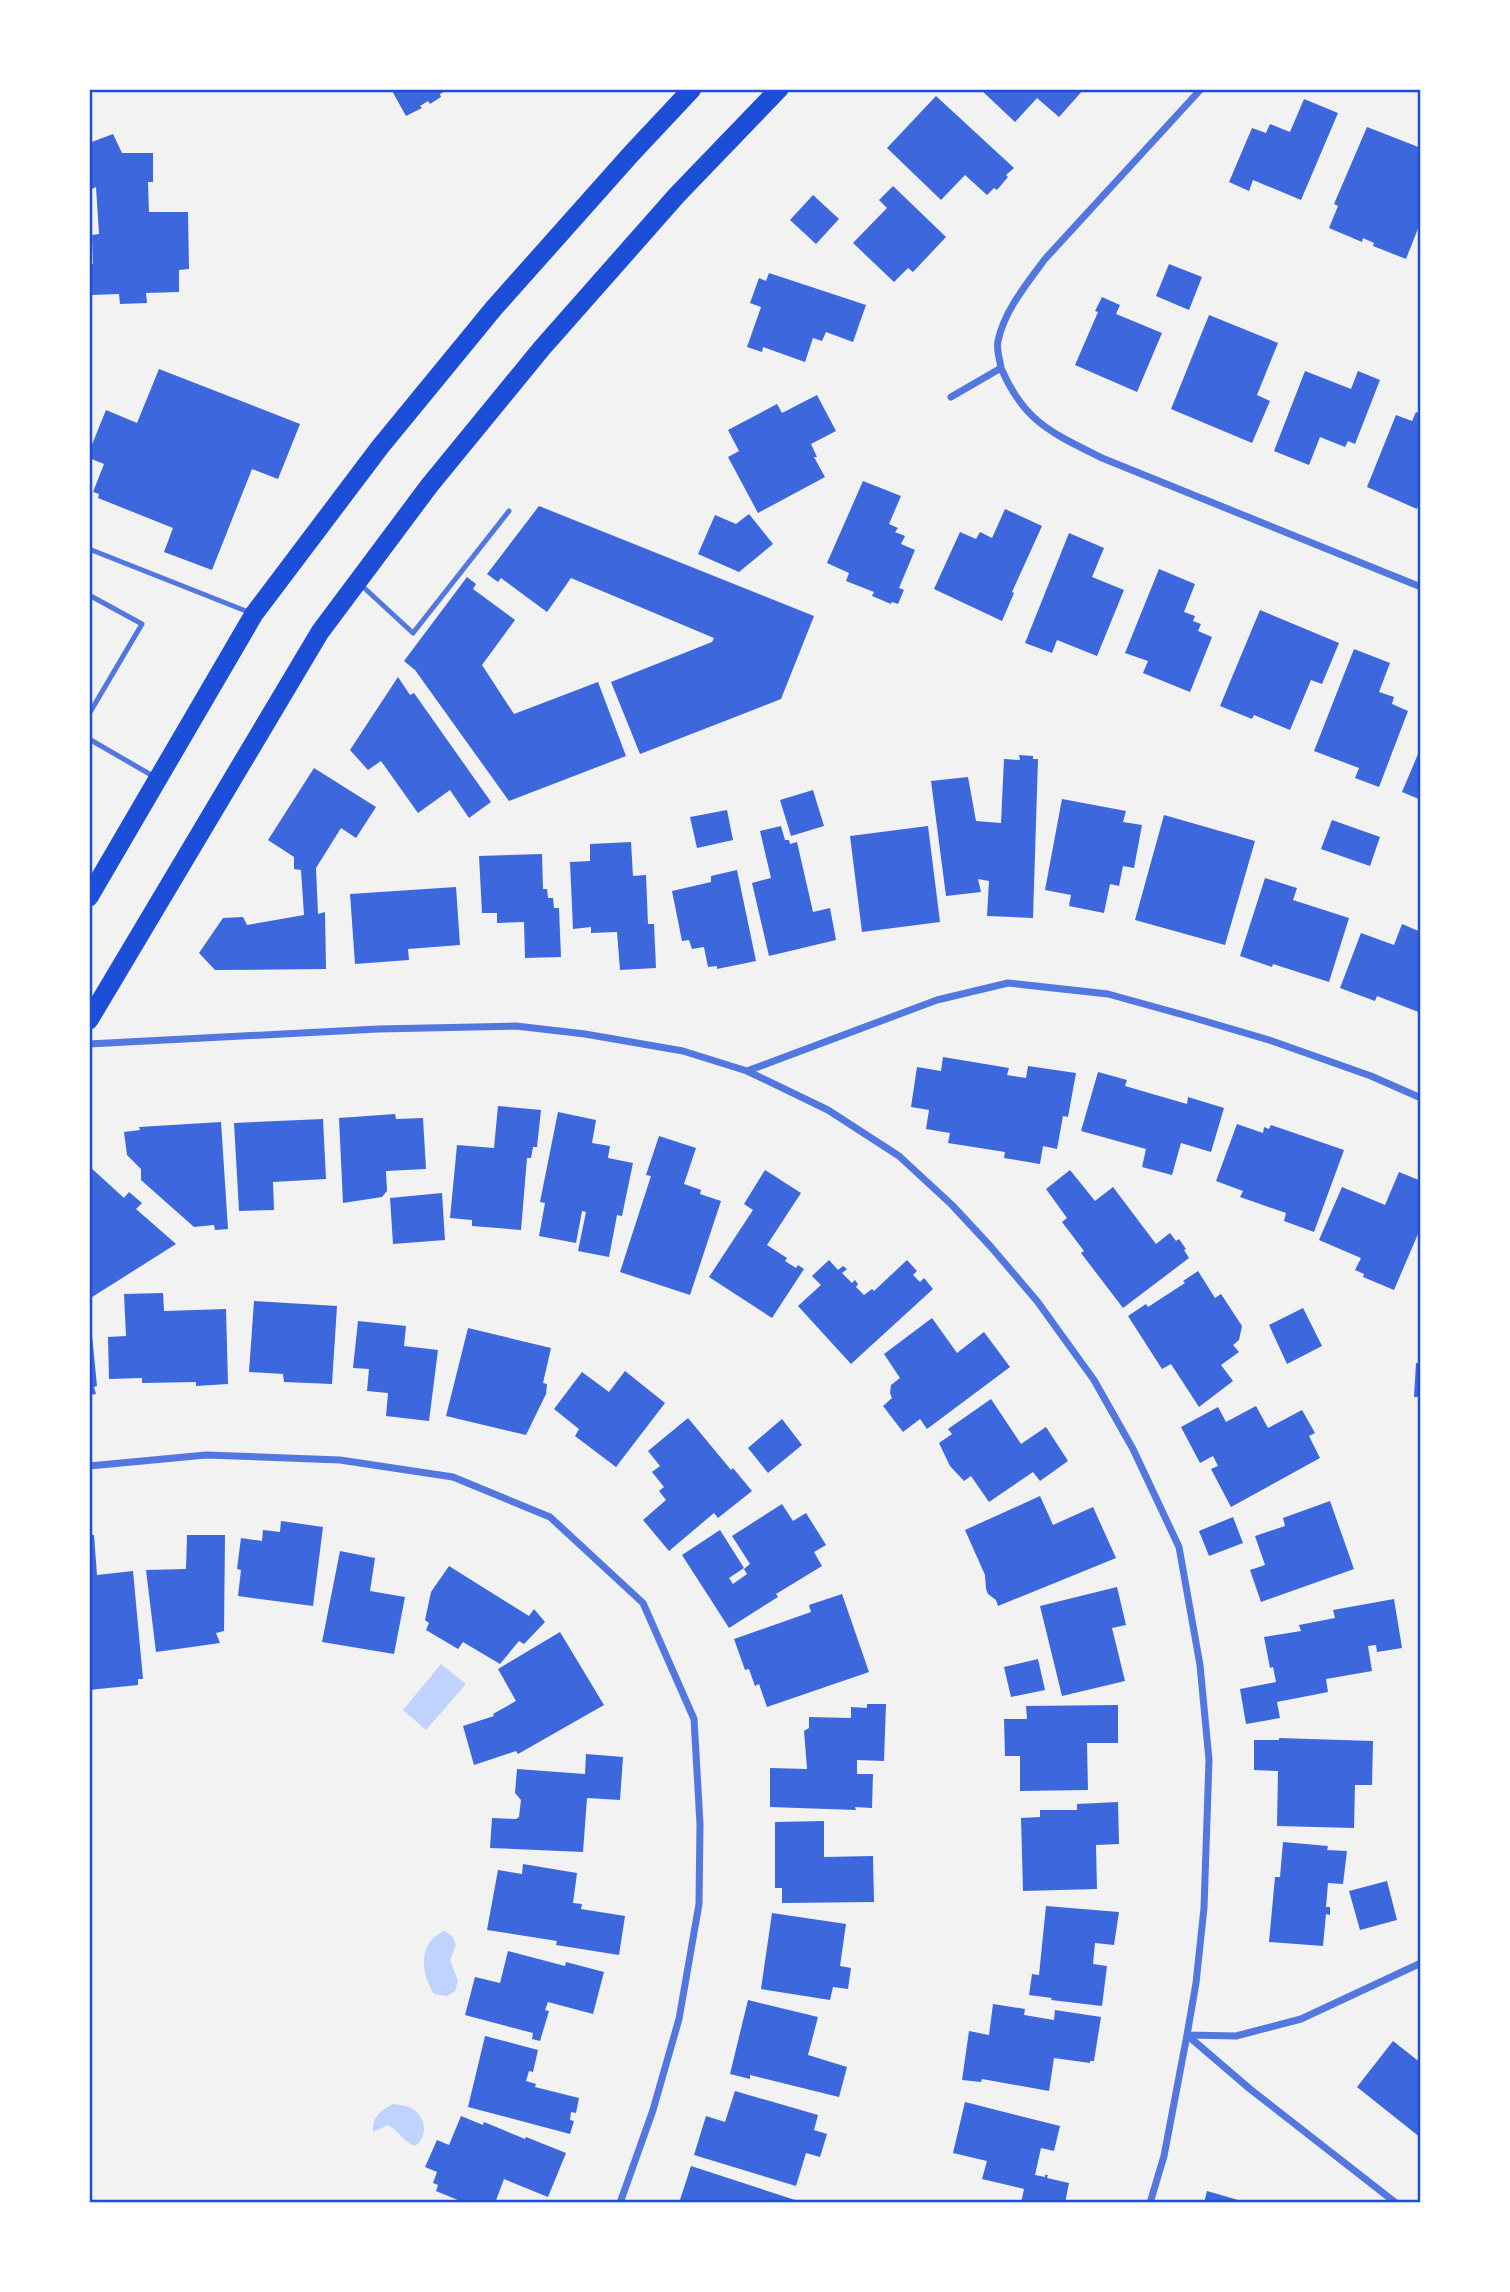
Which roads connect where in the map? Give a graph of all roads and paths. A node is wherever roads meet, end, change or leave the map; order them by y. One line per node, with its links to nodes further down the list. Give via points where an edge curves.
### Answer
1 (692, 89): 11 (highway, via 494,308 380,447)
2 (779, 89): 8 (highway, via 677,195 542,348)
3 (1200, 89): 4 (street, via 1031,279 997,342)
4 (1001, 368): 5 (street); 9 (street, via 1027,413 1057,435 1102,458)
5 (951, 397)
6 (509, 510): 8 (lane, via 412,634)
7 (89, 549): 11 (lane)
8 (357, 582): 16 (highway, via 320,632)
9 (1421, 587)
10 (89, 596): 12 (lane, via 142,624)
11 (254, 614): 14 (highway)
12 (89, 715)
13 (89, 739): 14 (lane)
14 (159, 780): 15 (highway)
15 (89, 897)
16 (89, 1020)
17 (89, 1044): 18 (street, via 516,1026 683,1051)
18 (747, 1071): 19 (street, via 937,1000 1008,983 1108,994 1184,1015 1272,1041); 22 (street, via 828,1111 898,1156 991,1247 1094,1380 1179,1547 1200,1665 1209,1760 1204,1908)
19 (1421, 1098)
20 (89, 1466): 23 (street, via 206,1455 340,1460 453,1478 550,1517 643,1603 694,1719 699,1904 679,2019)
21 (1421, 1963): 22 (street, via 1301,2019 1236,2036)
22 (1187, 2035): 24 (street, via 1164,2156); 25 (street)
23 (620, 2203)
24 (1150, 2203)
25 (1396, 2203)

